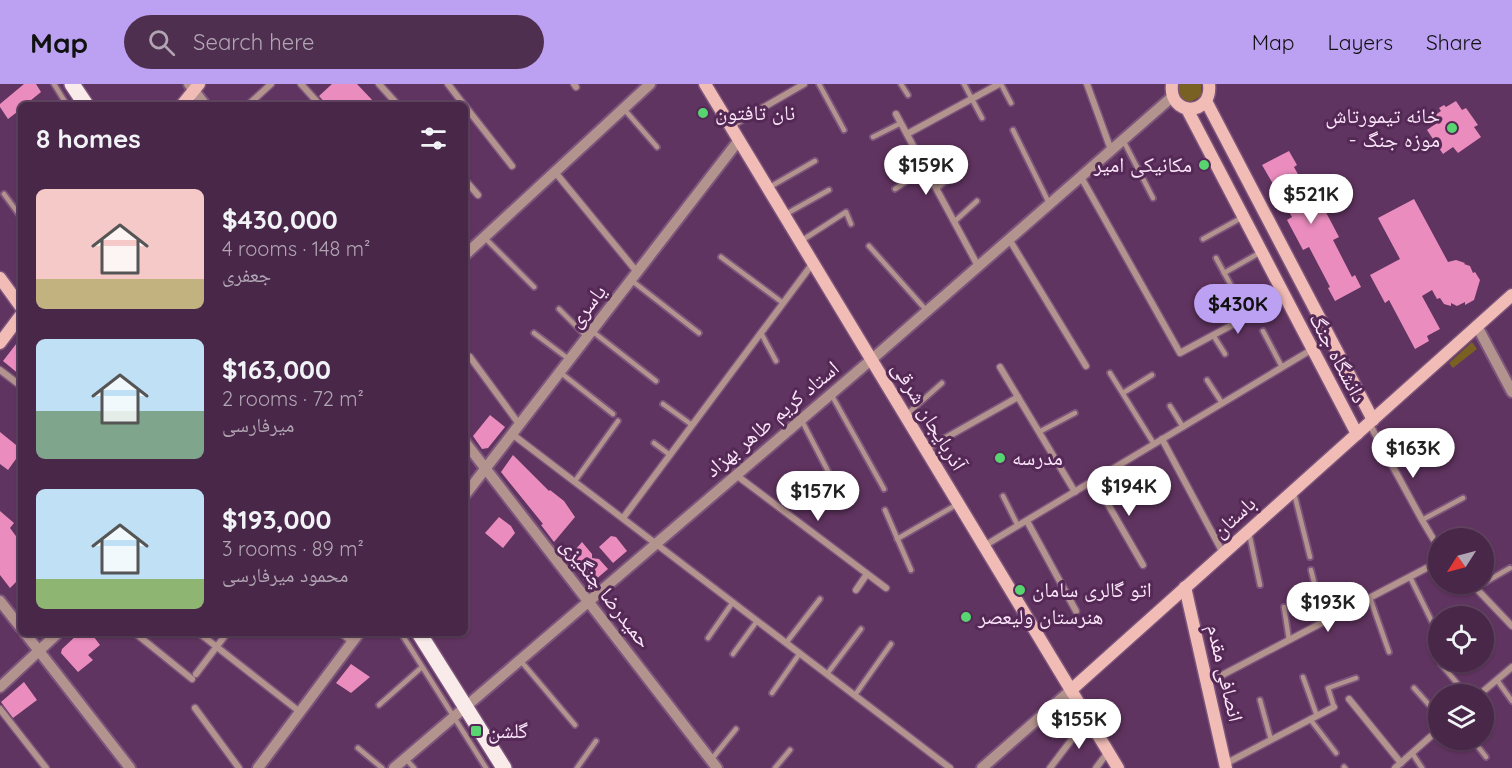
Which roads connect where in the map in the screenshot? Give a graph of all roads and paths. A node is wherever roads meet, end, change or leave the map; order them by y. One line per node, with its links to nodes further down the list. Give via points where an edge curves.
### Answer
1 (54, 84): 21 (lane)
2 (72, 84): 22 (main road)
3 (271, 84): 25 (street)
4 (301, 84): 26 (street)
5 (379, 84): 27 (street)
6 (448, 84): 28 (street)
7 (705, 84): 36 (main road, آذربایجان شرقی)
8 (804, 84): 36 (street)
9 (819, 84): 37 (lane)
10 (901, 84): 18 (lane)
11 (964, 84): 19 (lane)
12 (1000, 84): 19 (street); 29 (lane)
13 (1087, 84): 44 (street)
14 (1209, 84): 20 (main road)
15 (647, 85): 30 (street)
16 (194, 86): 23 (main road); 24 (street)
17 (1172, 90): 31 (main road, via 1176,102); 42 (street, استاد کریم طاهر بهزاد)
18 (908, 95)
19 (971, 98): 34 (lane); 39 (street)
20 (1206, 101): 31 (main road, via 1198,108); 126 (main road, دانشگاه جنگ)
21 (65, 102)
22 (84, 102)
23 (184, 102)
24 (203, 102)
25 (251, 102)
26 (317, 102)
27 (395, 102)
28 (461, 102)
29 (1011, 103)
30 (624, 109): 43 (lane); 49 (street)
31 (1187, 109): 63 (main road, دانشگاه جنگ)
32 (468, 111): 46 (street)
33 (896, 114): 35 (street)
34 (982, 118)
35 (901, 123): 39 (street); 40 (lane)
36 (731, 126): 41 (main road, آذربایجان شرقی)
37 (844, 130)
38 (1013, 130): 60 (lane)
39 (907, 134): 47 (street)
40 (873, 137)
41 (739, 140): 52 (main road, آذربایجان شرقی); 78 (street, یاسری)
42 (1123, 140): 44 (street, استاد کریم طاهر بهزاد); 58 (lane)
43 (657, 147)
44 (1111, 150): 50 (street, استاد کریم طاهر بهزاد)
45 (815, 161): 52 (lane)
46 (512, 166)
47 (926, 169): 53 (lane); 54 (street)
48 (960, 170): 54 (lane)
49 (555, 172): 66 (street); 78 (street)
50 (1081, 177): 60 (street, استاد کریم طاهر بهزاد); 95 (street, via 1180,353)
51 (468, 183): 57 (street)
52 (768, 188): 62 (main road, آذربایجان شرقی)
53 (895, 189)
54 (936, 189): 64 (street)
55 (829, 190): 62 (lane)
56 (4, 194): 61 (lane)
57 (478, 195)
58 (1153, 198)
59 (977, 201): 64 (lane)
60 (1050, 204): 67 (street, استاد کریم طاهر بهزاد)
61 (18, 213)
62 (784, 215): 69 (main road, آذربایجان شرقی)
63 (1243, 217): 68 (lane); 72 (main road, دانشگاه جنگ)
64 (954, 222): 76 (street)
65 (851, 224): 69 (lane, via 846,212)
66 (484, 237): 71 (street); 80 (lane)
67 (1009, 239): 76 (street, استاد کریم طاهر بهزاد); 103 (street)
68 (1203, 239)
69 (800, 242): 75 (main road, آذربایجان شرقی)
70 (869, 246): 87 (lane)
71 (468, 252)
72 (1261, 252): 77 (lane); 83 (main road, دانشگاه جنگ)
73 (721, 257): 84 (lane)
74 (1216, 258): 77 (lane)
75 (813, 262): 84 (street); 100 (main road, آذربایجان شرقی)
76 (978, 266): 87 (street, استاد کریم طاهر بهزاد)
77 (1224, 273): 81 (lane)
78 (634, 276): 92 (lane); 94 (street, یاسری)
79 (0, 278): 85 (main road)
80 (534, 287)
81 (1233, 290)
82 (1512, 295): 89 (main road, باستان)
83 (1284, 297): 95 (street); 97 (main road, دانشگاه جنگ)
84 (783, 303): 93 (street)
85 (18, 309)
86 (559, 309): 94 (lane)
87 (927, 311): 100 (street, استاد کریم طاهر بهزاد)
88 (18, 318): 96 (main road)
89 (1477, 326): 114 (street); 126 (main road, باستان)
90 (1263, 331): 105 (lane)
91 (534, 333): 101 (lane)
92 (699, 333)
93 (761, 333): 102 (lane); 128 (street)
94 (589, 334): 101 (street, یاسری); 111 (lane)
95 (1213, 335): 98 (lane)
96 (0, 343)
97 (1311, 350): 105 (street); 132 (main road, دانشگاه جنگ)
98 (1225, 354)
99 (470, 357): 127 (street)
100 (872, 359): 116 (street, استاد کریم طاهر بهزاد); 123 (main road, آذربایجان شرقی)
101 (570, 360): 107 (street, یاسری)
102 (776, 361)
103 (1086, 366)
104 (1000, 367): 117 (street)
105 (1282, 367): 118 (street)
106 (0, 370): 113 (street)
107 (560, 372): 122 (lane); 127 (street, یاسری)
108 (1110, 372): 115 (lane)
109 (1152, 375): 115 (lane)
110 (1208, 380): 118 (lane)
111 (656, 381)
112 (942, 382): 123 (lane)
113 (18, 384)
114 (1512, 392)
115 (1123, 393): 135 (lane)
116 (831, 394): 124 (street, استاد کریم طاهر بهزاد); 144 (lane)
117 (1018, 397): 130 (street); 137 (street)
118 (1222, 403): 129 (street)
119 (663, 404): 128 (lane)
120 (1170, 406): 129 (lane)
121 (1075, 412): 130 (lane)
122 (614, 414)
123 (905, 415): 137 (main road, آذربایجان شرقی)
124 (801, 420): 140 (street, استاد کریم طاهر بهزاد); 141 (lane)
125 (618, 421): 143 (lane)
126 (1371, 421): 132 (main road, باستان); 153 (street)
127 (519, 424): 131 (street, یاسری)
128 (692, 425): 138 (street)
129 (1183, 427): 133 (street)
130 (1039, 432): 147 (street)
131 (512, 434): 139 (street, یاسری); 143 (street)
132 (1357, 434): 145 (main road, باستان)
133 (1162, 439): 135 (street); 161 (street)
134 (654, 442): 138 (lane)
135 (1154, 444): 142 (street)
136 (468, 446): 139 (street, حمیدرضا چنگیزی)
137 (926, 449): 150 (main road, آذربایجان شرقی)
138 (670, 455): 152 (street)
139 (485, 469): 146 (street, یاسری); 179 (street, حمیدرضا چنگیزی)
140 (736, 476): 159 (street, استاد کریم طاهر بهزاد); 168 (street)
141 (832, 479)
142 (1094, 480): 147 (street); 163 (street)
143 (575, 482): 152 (street)
144 (884, 489)
145 (1294, 490): 157 (main road, باستان); 162 (lane)
146 (468, 491)
147 (1075, 492): 154 (street)
148 (1003, 496): 155 (lane)
149 (1463, 498): 153 (lane)
150 (959, 504): 158 (lane); 160 (main road, آذربایجان شرقی)
151 (885, 510): 158 (lane)
152 (623, 518): 159 (street)
153 (1422, 520): 156 (street)
154 (1027, 521): 155 (street); 182 (street)
155 (1018, 526): 160 (street)
156 (1428, 530)
157 (1249, 531): 161 (main road, باستان); 171 (lane)
158 (897, 539): 166 (lane)
159 (656, 543): 179 (street, استاد کریم طاهر بهزاد); 180 (street)
160 (984, 546): 219 (main road, آذربایجان شرقی)
161 (1223, 554): 172 (main road, باستان)
162 (1310, 557)
163 (1143, 565)
164 (1428, 567): 169 (street)
165 (1510, 568): 170 (lane)
166 (911, 570)
167 (1311, 570): 185 (lane)
168 (867, 574): 173 (street); 174 (street)
169 (1410, 577): 176 (street); 183 (lane)
170 (1494, 577)
171 (1260, 585)
172 (1185, 587): 214 (main road, انصافی مقدم); 219 (main road, باستان)
173 (886, 588)
174 (856, 590)
175 (1482, 594): 187 (street)
176 (1370, 598): 185 (street); 203 (lane)
177 (820, 599): 199 (lane)
178 (0, 601): 186 (street)
179 (588, 602): 206 (street, استاد کریم طاهر بهزاد); 248 (street, حمیدرضا چنگیزی)
180 (733, 602): 184 (street); 197 (lane)
181 (1284, 607): 198 (lane)
182 (1076, 611)
183 (1428, 614)
184 (757, 621): 199 (street); 205 (lane)
185 (1324, 622): 198 (street)
186 (18, 624)
187 (1512, 626)
188 (861, 629): 210 (lane)
189 (27, 636): 202 (street)
190 (55, 636): 202 (street)
191 (139, 636): 201 (street, via 194,676)
192 (204, 636): 201 (street)
193 (225, 636): 201 (street)
194 (403, 636): 207 (lane)
195 (421, 636): 230 (main road)
196 (356, 638): 231 (street)
197 (708, 638)
198 (1289, 640): 214 (street)
199 (786, 643): 204 (street)
200 (891, 644): 221 (lane)
201 (217, 646): 231 (street)
202 (38, 651): 217 (street); 251 (street)
203 (1389, 652)
204 (800, 653): 210 (street); 220 (lane)
205 (733, 654)
206 (520, 660): 230 (street, استاد کریم طاهر بهزاد); 234 (lane)
207 (422, 667): 226 (lane); 230 (lane)
208 (1512, 667): 213 (street)
209 (1448, 672): 215 (lane)
210 (827, 674): 221 (street)
211 (1303, 677): 233 (lane)
212 (1356, 678): 227 (lane, via 1328,688)
213 (1497, 680): 216 (street); 224 (lane)
214 (1207, 683): 249 (main road, انصافی مقدم)
215 (1458, 684)
216 (1492, 684)
217 (0, 687)
218 (1414, 688): 225 (lane)
219 (1071, 690): 232 (main road, آذربایجان شرقی); 262 (street, باستان)
220 (772, 693)
221 (855, 695): 261 (street)
222 (1349, 699): 247 (street)
223 (1260, 700): 237 (lane)
224 (1512, 701)
225 (1428, 704)
226 (380, 705)
227 (1334, 706): 233 (street)
228 (195, 708): 252 (street)
229 (0, 709): 250 (street)
230 (459, 711): 246 (street, استاد کریم طاهر بهزاد); 257 (lane); 258 (main road)
231 (300, 712): 253 (street)
232 (1088, 718): 242 (main road, آذربایجان شرقی); 263 (street)
233 (1313, 718): 237 (street); 243 (lane)
234 (575, 725)
235 (736, 729): 248 (lane)
236 (1428, 739): 244 (street)
237 (1271, 740): 249 (street)
238 (596, 741): 259 (lane)
239 (358, 748): 254 (lane)
240 (790, 750): 260 (lane)
241 (1481, 750): 245 (lane)
242 (1108, 752): 264 (street); 265 (main road, آذربایجان شرقی)
243 (1336, 753)
244 (1412, 753): 247 (street); 267 (lane)
245 (1486, 757)
246 (405, 758): 255 (street, استاد کریم طاهر بهزاد); 256 (lane)
247 (1401, 763): 266 (street)
248 (714, 764)
249 (1225, 766)
250 (46, 768)
251 (130, 768)
252 (239, 768)
253 (258, 768)
254 (382, 768)
255 (394, 768)
256 (414, 768)
257 (486, 768)
258 (504, 768)
259 (577, 768)
260 (776, 768)
261 (950, 768)
262 (982, 768)
263 (1050, 768)
264 (1096, 768)
265 (1118, 768)
266 (1395, 768)
267 (1422, 768)

